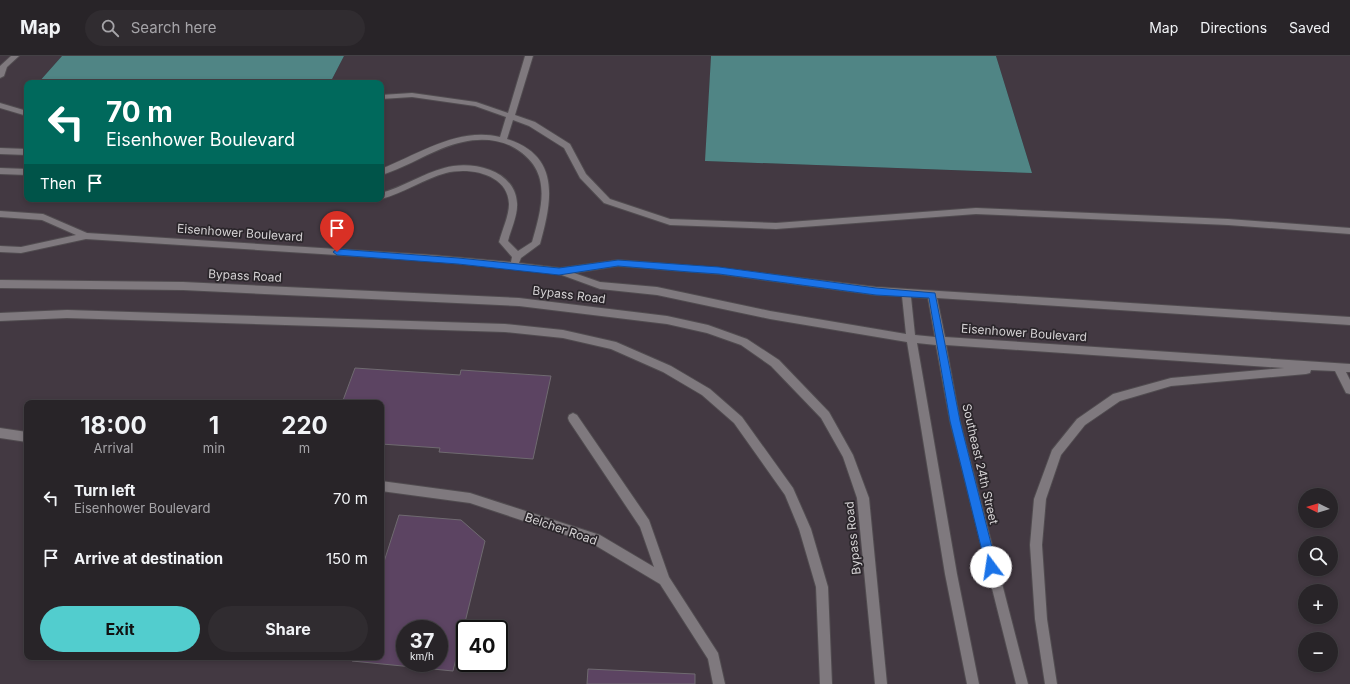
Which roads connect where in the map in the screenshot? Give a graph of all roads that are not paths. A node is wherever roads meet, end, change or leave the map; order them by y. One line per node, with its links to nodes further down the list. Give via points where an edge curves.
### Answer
1 (15, 56): 3 (street, via 4,66)
2 (529, 56): 7 (street)
3 (0, 76)
4 (384, 97): 7 (street, via 412,95 476,104)
5 (0, 105): 6 (street)
6 (24, 113)
7 (510, 117): 8 (street); 16 (street, via 532,124 567,146 584,176 607,201 670,222 776,226 976,211 1228,222)
8 (503, 140): 12 (street, via 473,137); 19 (street, via 516,144 534,158 544,174 546,189 544,215 536,244)
9 (0, 152): 10 (street)
10 (24, 152)
11 (0, 171): 13 (street)
12 (384, 171)
13 (24, 172)
14 (384, 195): 19 (street, via 448,169 473,168 494,174 509,187 512,195 513,205 503,242)
15 (0, 214): 17 (street, Eisenhower Boulevard, via 43,218)
16 (1350, 231)
17 (86, 236): 18 (street, Eisenhower Boulevard, via 21,250); 20 (street, Eisenhower Boulevard, via 431,258)
18 (0, 249)
19 (517, 256): 20 (street)
20 (514, 266): 21 (street, Eisenhower Boulevard)
21 (559, 272): 23 (street, Eisenhower Boulevard, via 618,263 719,270); 27 (street, Eisenhower Boulevard, via 600,285 657,291 872,334)
22 (0, 284): 39 (street, Bypass Road, via 183,286 519,302 667,320 708,329 744,342 775,363 825,415 848,456 863,498)
23 (906, 294): 24 (street, Eisenhower Boulevard); 27 (street)
24 (932, 295): 26 (street, Eisenhower Boulevard); 28 (street, Southeast 24th Street)
25 (0, 317): 38 (street, via 67,314 442,325 563,334 614,344 668,369 706,392 738,420 789,492 805,529 822,587)
26 (1350, 321)
27 (911, 338): 28 (street, Eisenhower Boulevard); 40 (street, via 951,574)
28 (942, 340): 29 (street, Eisenhower Boulevard); 41 (street, Southeast 24th Street, via 955,421)
29 (1338, 367): 30 (street, Eisenhower Boulevard); 31 (street); 42 (street, via 1171,382 1117,397 1081,422 1056,453 1040,499 1036,545 1041,619)
30 (1350, 368)
31 (1350, 390)
32 (573, 418): 36 (street, via 645,524)
33 (0, 433): 34 (street)
34 (24, 437)
35 (384, 486): 36 (street, Belcher Road, via 470,498 596,539)
36 (664, 580): 37 (street, Belcher Road, via 714,657)
37 (719, 684)
38 (826, 684)
39 (881, 684)
40 (973, 684)
41 (1022, 684)
42 (1051, 684)

